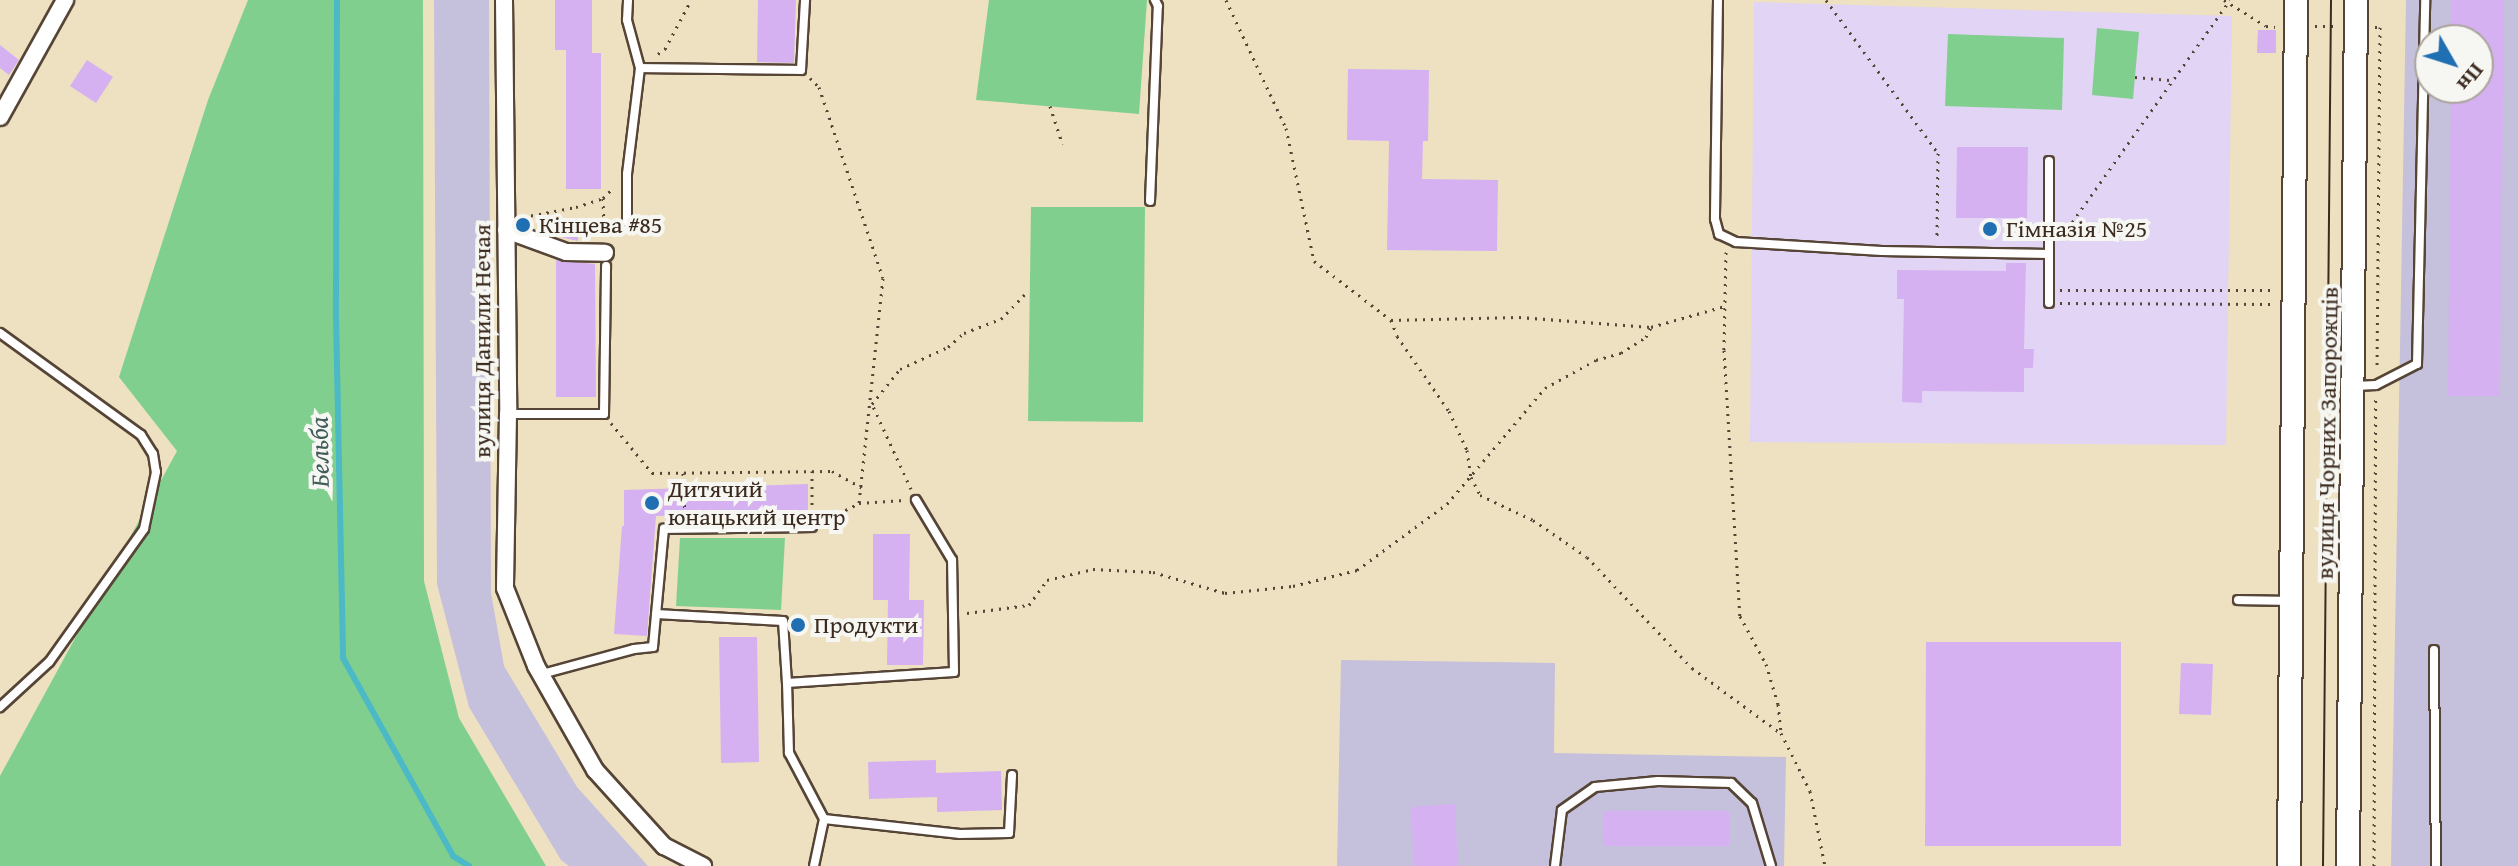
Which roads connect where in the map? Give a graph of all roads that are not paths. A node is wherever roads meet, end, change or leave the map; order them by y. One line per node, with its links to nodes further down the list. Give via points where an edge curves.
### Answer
1 (65, 0): 11 (street)
2 (504, 0): 15 (street, вулиця Данили Нечая)
3 (628, 0): 10 (lane, via 627,20)
4 (805, 0): 10 (lane, via 801,70)
5 (1155, 0): 13 (lane)
6 (1718, 0): 16 (lane, via 1715,219 1726,240)
7 (2296, 0): 25 (main road, вулиця Чорних Запорожців)
8 (2356, 0): 20 (main road, вулиця Чорних Запорожців)
9 (2425, 0): 20 (lane, via 2417,364 2376,385)
10 (640, 68): 14 (lane, via 627,174)
11 (0, 117)
12 (2049, 161): 16 (lane)
13 (1150, 201)
14 (627, 222)
15 (506, 225): 17 (street, via 566,252); 21 (street, вулиця Данили Нечая)
16 (2049, 254): 18 (lane)
17 (605, 259): 21 (lane, via 604,414)
18 (2049, 303)
19 (0, 333): 30 (lane, via 141,435 156,472 144,529 49,662)
20 (2353, 386): 38 (main road, вулиця Чорних Запорожців)
21 (508, 414): 28 (street, вулиця Данили Нечая, via 505,588)
22 (916, 500): 29 (lane, via 952,560 954,672)
23 (812, 527): 26 (lane, via 664,529)
24 (2238, 600): 25 (lane)
25 (2290, 601): 37 (main road, вулиця Чорних Запорожців)
26 (656, 614): 28 (lane, via 653,647); 29 (lane, via 783,621)
27 (2434, 650): 39 (lane)
28 (541, 674): 33 (street, вулиця Данили Нечая, via 595,770 664,846)
29 (787, 683): 32 (lane, via 789,753)
30 (0, 707)
31 (1012, 775): 32 (lane, via 1009,833 960,834)
32 (824, 819): 34 (lane)
33 (703, 866)
34 (814, 866)
35 (1555, 866): 36 (lane, via 1562,810 1595,787 1658,781 1731,783 1752,803)
36 (1771, 866)
37 (2289, 866)
38 (2348, 866)
39 (2436, 866)

